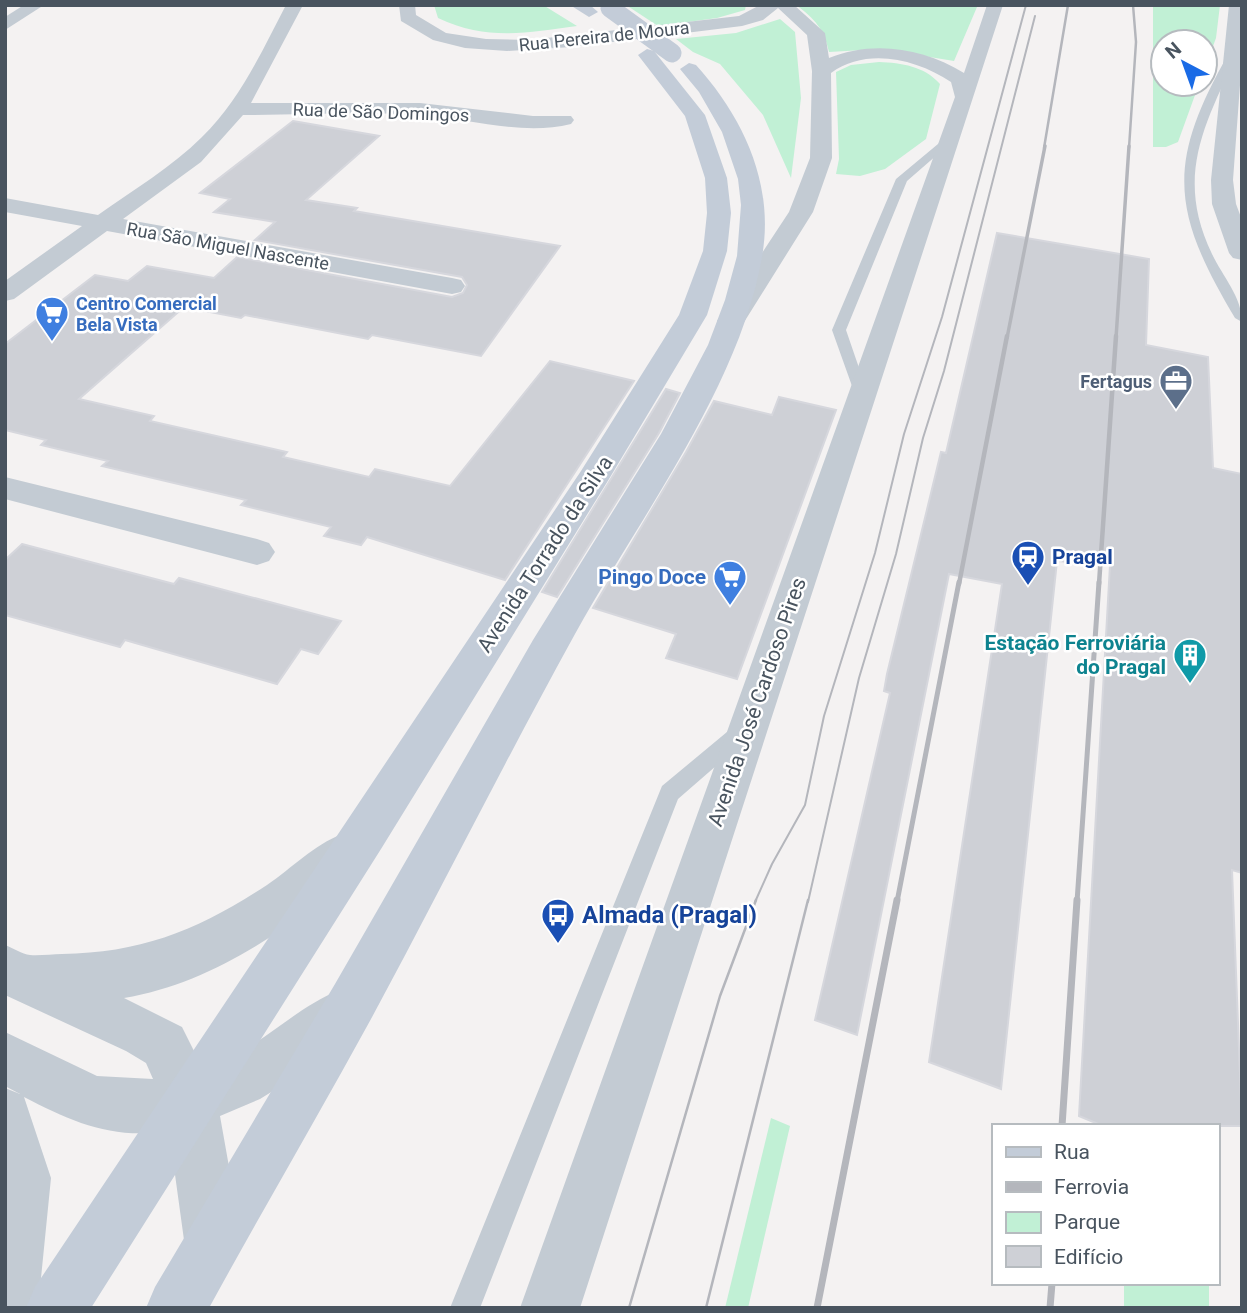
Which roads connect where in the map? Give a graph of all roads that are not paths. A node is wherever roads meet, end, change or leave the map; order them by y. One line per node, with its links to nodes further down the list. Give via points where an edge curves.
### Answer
1 (36, 5): 9 (street)
2 (295, 5): 14 (street)
3 (407, 5): 4 (street, Rua Pereira de Moura, via 407,17 442,38 511,46 742,21)
4 (771, 5)
5 (784, 5): 12 (street, via 816,33)
6 (995, 5): 13 (street, Avenida José Cardoso Pires)
7 (1237, 5): 11 (street)
8 (595, 8): 10 (main road, Avenida Torrado da Silva); 10 (main road, Avenida Torrado da Silva, bridge)
9 (5, 25)
10 (660, 54): 23 (main road, Avenida Torrado da Silva, via 699,78 721,108 749,177 751,252); 28 (main road, Avenida Torrado da Silva, via 695,116 716,178 719,213 706,282 675,348)
11 (1233, 54): 19 (street, via 1222,180 1230,225); 22 (lane, via 1197,131 1187,174 1193,222 1202,248)
12 (821, 71): 13 (street, via 839,59 867,55 918,59 960,79); 23 (street, via 821,158 801,212)
13 (964, 95): 16 (street, Avenida José Cardoso Pires)
14 (239, 109): 15 (street, Rua de São Domingos, via 420,110 533,122); 18 (street, via 199,152)
15 (564, 120)
16 (948, 141): 24 (street, Avenida José Cardoso Pires); 24 (lane, via 902,179 839,330)
17 (5, 205): 18 (street, Rua São Miguel Nascente)
18 (102, 223): 20 (street, Rua São Miguel Nascente); 21 (street)
19 (1242, 253)
20 (452, 286)
21 (5, 293)
22 (1242, 318)
23 (731, 321): 30 (main road, Avenida Torrado da Silva, via 689,409 575,600)
24 (862, 397): 27 (street, Avenida José Cardoso Pires)
25 (5, 488): 26 (street)
26 (257, 552)
27 (749, 726): 38 (lane, via 670,793); 39 (street, Avenida José Cardoso Pires)
28 (365, 835): 29 (street, via 247,927 176,960 105,976); 32 (main road, Avenida Torrado da Silva)
29 (16, 974): 32 (street, via 164,1045)
30 (351, 1006): 32 (street, Avenida Torrado da Silva, via 289,1054); 34 (main road, Avenida Torrado da Silva)
31 (5, 1058): 32 (street, via 99,1104 147,1107)
32 (191, 1101): 34 (street); 36 (main road, Avenida Torrado da Silva)
33 (5, 1115): 35 (street, via 23,1178)
34 (213, 1240): 37 (main road, Avenida Torrado da Silva)
35 (8, 1308)
36 (55, 1308)
37 (176, 1308)
38 (466, 1308)
39 (550, 1308)

